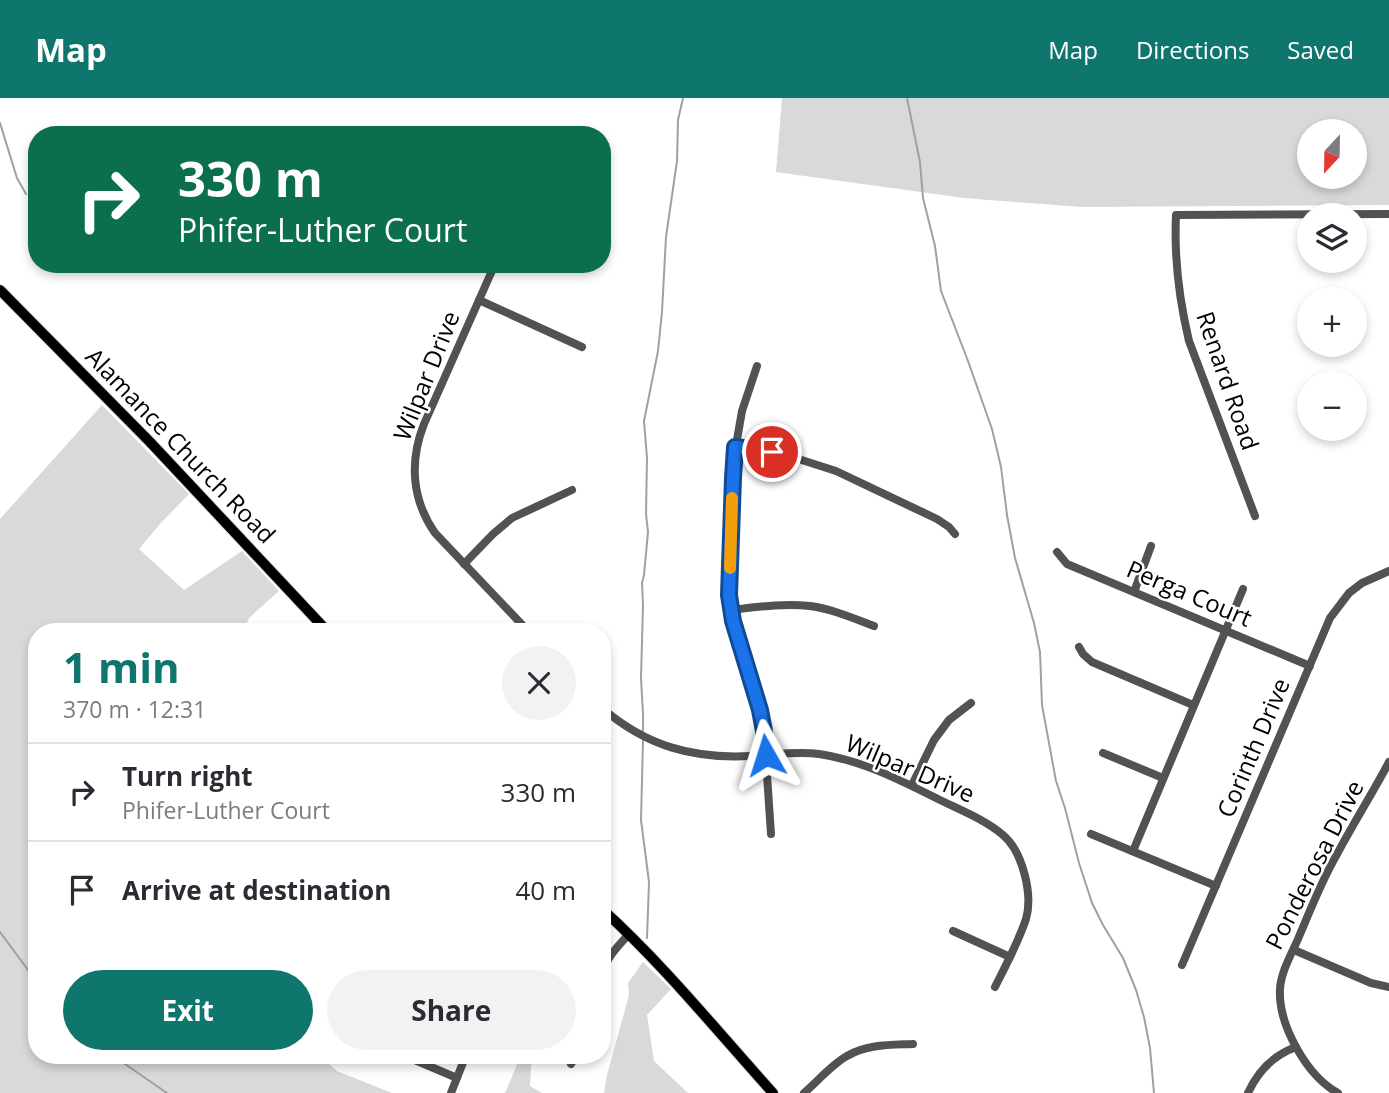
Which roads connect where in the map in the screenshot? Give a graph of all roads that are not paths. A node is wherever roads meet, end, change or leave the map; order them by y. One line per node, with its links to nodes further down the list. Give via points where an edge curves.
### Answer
1 (1389, 214): 9 (street, Renard Road, via 1175,215 1177,274 1189,341)
2 (491, 273): 4 (street, Wilpar Drive)
3 (0, 290): 18 (main road, Alamance Church Road)
4 (479, 299): 5 (street); 13 (street, Wilpar Drive, via 424,424 414,461 424,515)
5 (582, 346)
6 (757, 366): 7 (street)
7 (735, 447): 10 (street, via 783,454 836,471 937,519); 17 (street)
8 (572, 490): 13 (street, via 512,519)
9 (1255, 516)
10 (955, 534)
11 (1151, 546): 16 (street)
12 (1057, 552): 16 (street, Perga Court, via 1067,564)
13 (464, 564): 19 (street, Wilpar Drive)
14 (1389, 571): 23 (street, Corinth Drive, via 1362,583 1341,603)
15 (1243, 589): 21 (street)
16 (1134, 592): 21 (street, Perga Court)
17 (731, 610): 20 (street, via 812,606); 28 (street, via 760,710)
18 (320, 623)
19 (520, 623)
20 (874, 626)
21 (1226, 631): 23 (street, Perga Court); 25 (street)
22 (1079, 647): 25 (street, via 1092,662)
23 (1310, 666): 35 (street, Corinth Drive)
24 (971, 703): 31 (street, via 949,720 934,740)
25 (1193, 705): 30 (street)
26 (611, 715): 28 (street, Wilpar Drive, via 631,730 678,751)
27 (1104, 753): 30 (street)
28 (766, 755): 31 (street, Wilpar Drive, via 838,757); 32 (street)
29 (1389, 763): 39 (street, Ponderosa Drive, via 1335,857)
30 (1163, 778): 34 (street)
31 (912, 786): 41 (street, Wilpar Drive, via 985,822 1006,837 1020,858 1027,883 1027,917)
32 (771, 834)
33 (1091, 834): 34 (street)
34 (1133, 851): 35 (street)
35 (1216, 886): 42 (street, Corinth Drive)
36 (611, 917): 38 (main road)
37 (953, 931): 41 (street)
38 (629, 934): 40 (street); 51 (main road)
39 (1294, 950): 44 (street); 46 (street, Ponderosa Drive, via 1280,989 1286,1027)
40 (611, 953)
41 (1010, 957): 43 (street, Wilpar Drive)
42 (1182, 965)
43 (995, 987)
44 (1389, 987)
45 (913, 1044): 52 (street, via 881,1045 848,1055)
46 (1296, 1047): 53 (street, via 1269,1062); 54 (street, Ponderosa Drive, via 1314,1074)
47 (424, 1064): 49 (street)
48 (462, 1064): 49 (street)
49 (457, 1078): 50 (street)
50 (451, 1093)
51 (773, 1093)
52 (804, 1093)
53 (1248, 1093)
54 (1338, 1093)

